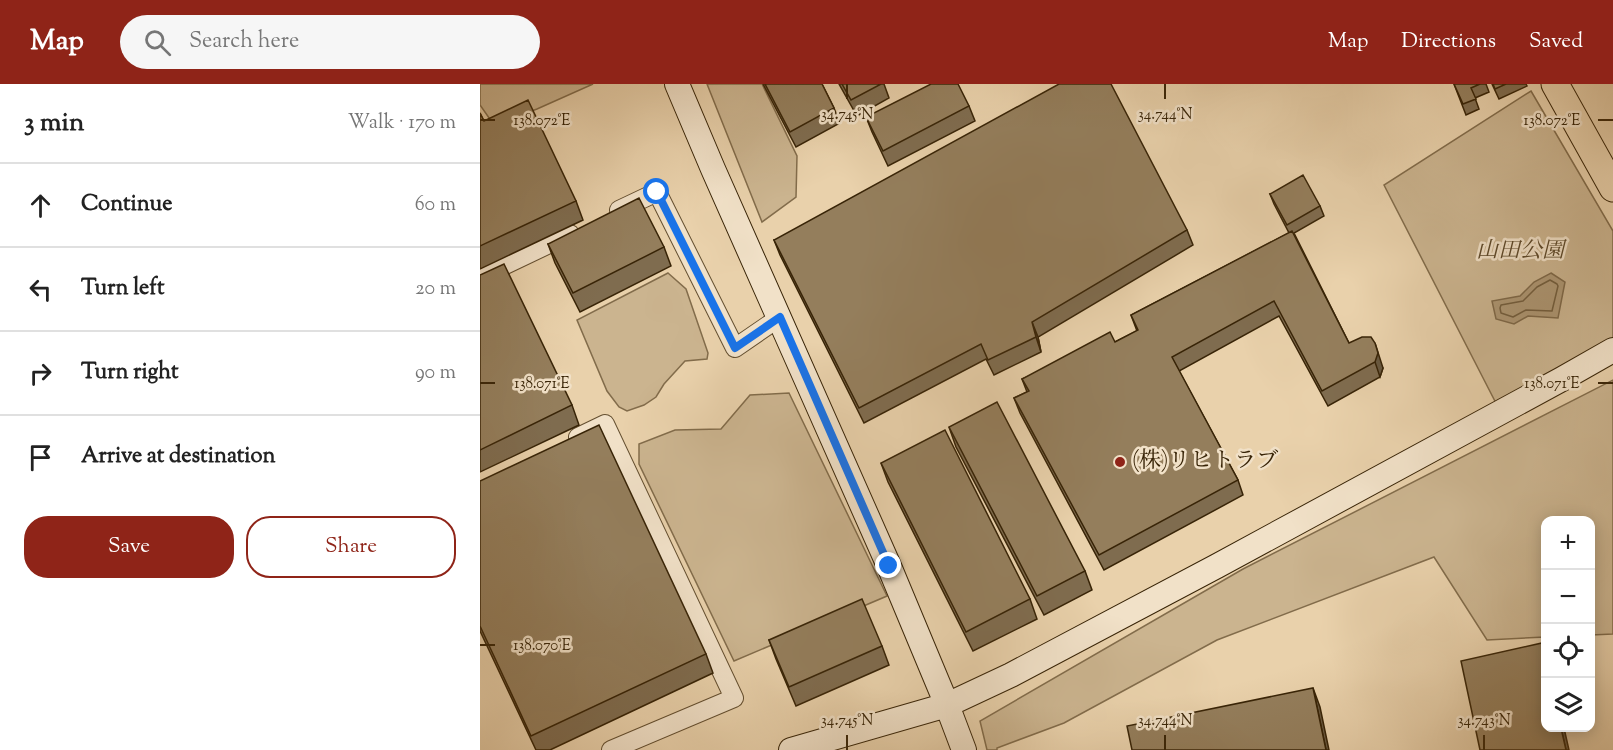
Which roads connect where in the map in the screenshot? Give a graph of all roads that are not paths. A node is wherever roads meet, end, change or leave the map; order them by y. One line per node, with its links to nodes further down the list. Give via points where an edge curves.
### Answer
1 (677, 84): 7 (street)
2 (1555, 84): 3 (main road)
3 (1613, 188)
4 (605, 217): 7 (street, via 657,192 735,348)
5 (584, 227): 6 (street)
6 (480, 277)
7 (780, 317): 10 (street)
8 (1613, 350): 10 (street, via 1217,566)
9 (563, 445): 11 (street, via 605,424 734,698)
10 (947, 705): 12 (street); 13 (street)
11 (611, 750)
12 (791, 750)
13 (964, 750)

